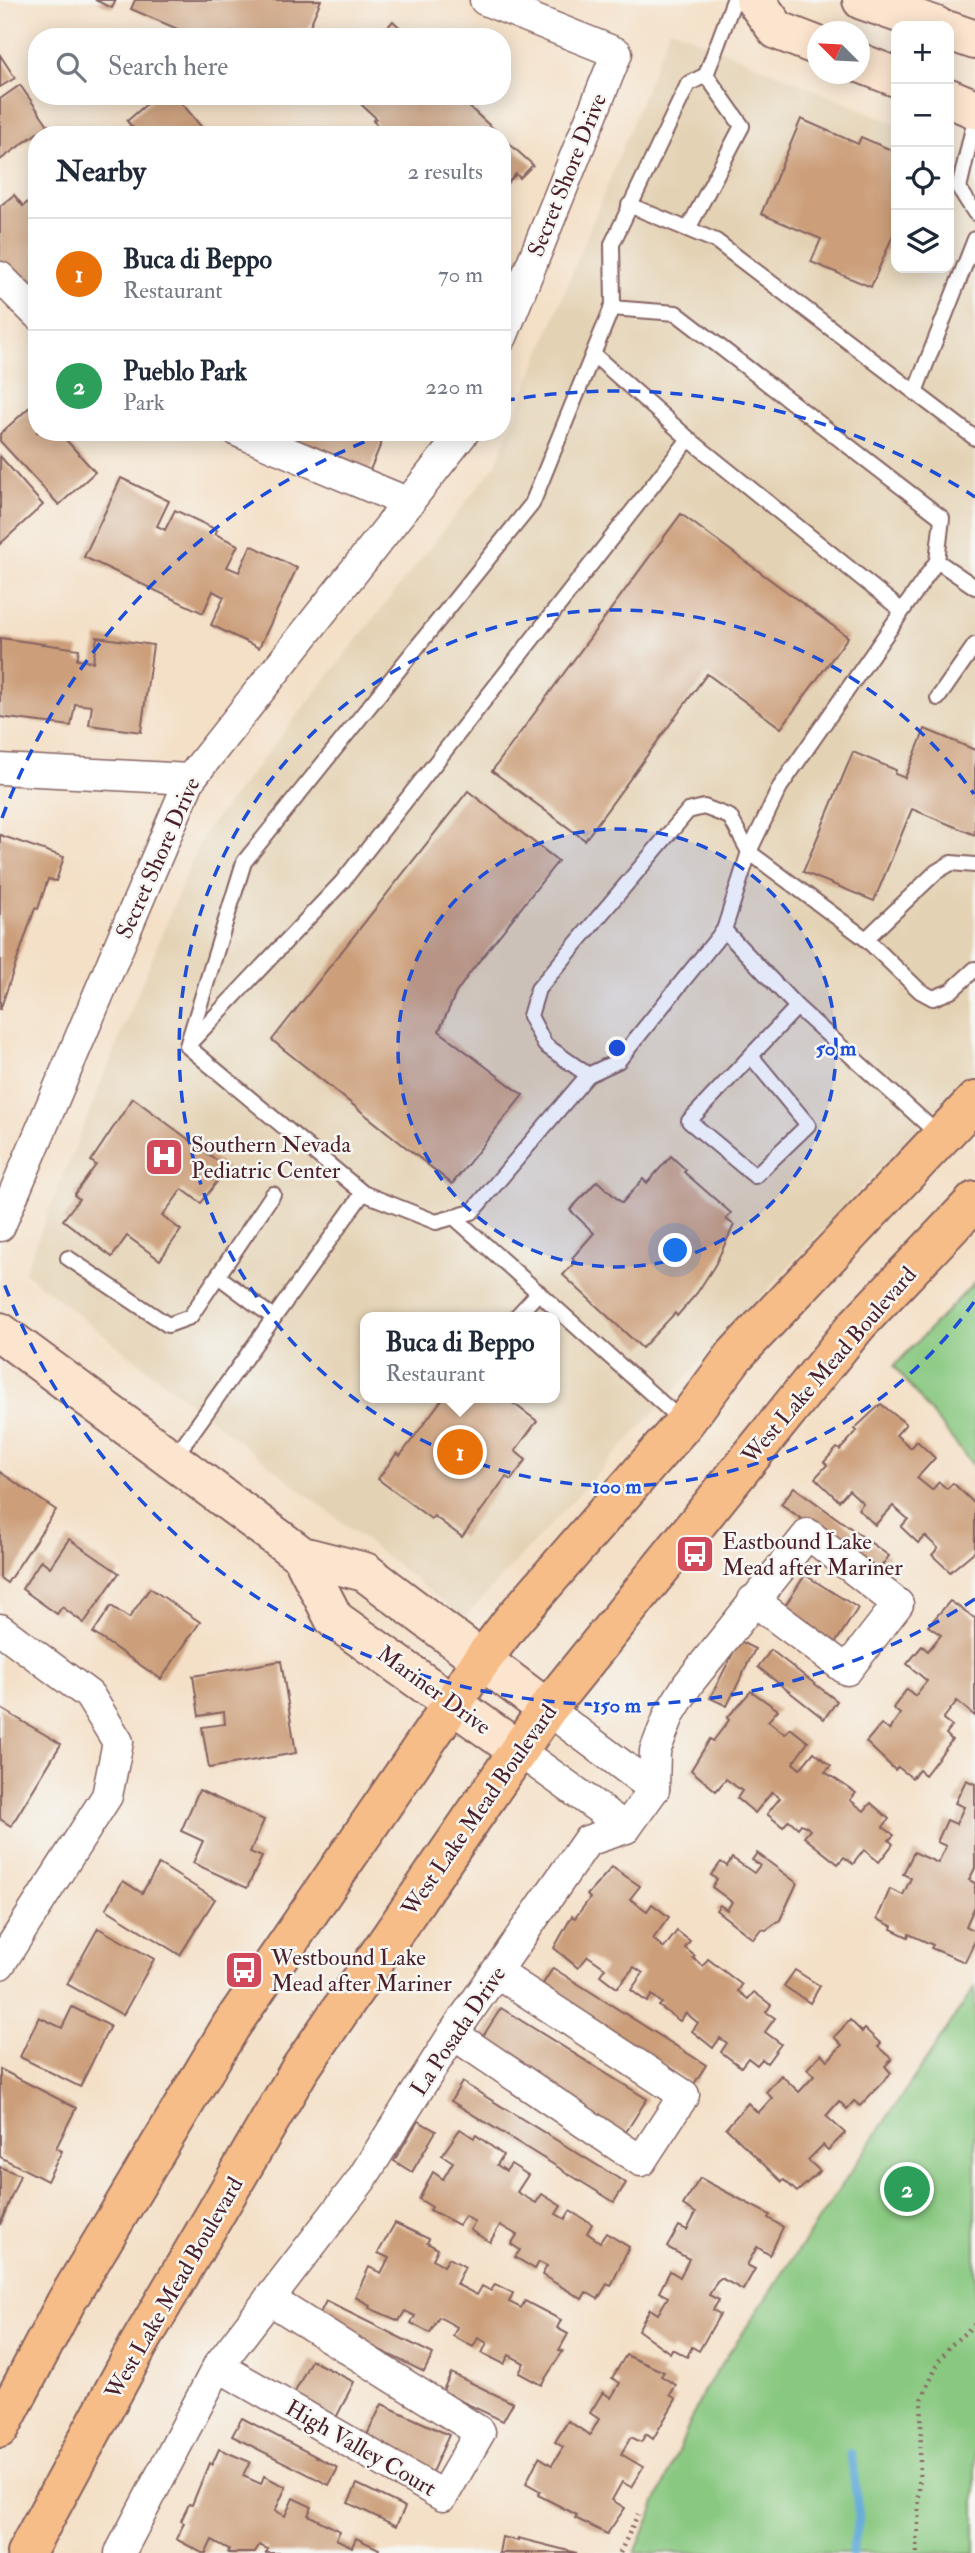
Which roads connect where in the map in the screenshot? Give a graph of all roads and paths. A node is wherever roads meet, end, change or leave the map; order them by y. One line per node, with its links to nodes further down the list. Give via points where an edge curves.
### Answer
1 (485, 0): 24 (street, Secret Shore Drive, via 617,53)
2 (734, 0): 10 (lane)
3 (755, 0): 8 (street, via 777,30)
4 (862, 0): 5 (street)
5 (922, 21)
6 (954, 33): 7 (street)
7 (975, 40)
8 (807, 42)
9 (870, 67): 11 (street)
10 (706, 75): 17 (lane, via 688,84); 19 (lane, via 742,127)
11 (891, 76)
12 (954, 100): 13 (street)
13 (975, 109)
14 (975, 119): 15 (lane)
15 (959, 188): 16 (lane); 18 (lane)
16 (975, 195)
17 (629, 205): 19 (lane); 23 (lane, via 612,244)
18 (975, 213)
19 (688, 229): 26 (lane, via 716,241)
20 (975, 239): 26 (lane)
21 (0, 277): 22 (street)
22 (28, 305)
23 (611, 308): 25 (lane); 32 (lane, via 676,313 942,518)
24 (511, 315)
25 (594, 355): 28 (lane); 45 (lane, via 532,504 244,862)
26 (915, 392): 27 (lane)
27 (975, 438)
28 (689, 439): 34 (lane); 45 (lane, via 342,882)
29 (262, 441): 31 (street)
30 (457, 441): 31 (street, Secret Shore Drive)
31 (409, 502): 38 (street, Secret Shore Drive)
32 (937, 561): 33 (lane); 34 (lane)
33 (975, 587)
34 (901, 610): 39 (lane, via 780,786)
35 (975, 645): 36 (lane)
36 (939, 698)
37 (0, 769): 38 (street)
38 (190, 779): 54 (street, Secret Shore Drive)
39 (749, 852): 41 (lane); 42 (lane); 47 (lane, via 730,817 704,807 688,811 538,989 530,1016 545,1045)
40 (975, 864): 42 (lane, via 951,863 936,872)
41 (724, 930): 44 (lane); 47 (lane, via 618,1061)
42 (866, 939): 43 (lane, via 933,998 951,991)
43 (975, 969)
44 (797, 1007): 46 (lane); 49 (lane)
45 (187, 1046): 50 (lane)
46 (751, 1056): 46 (lane, via 690,1121 755,1175 808,1125)
47 (589, 1075): 53 (lane, via 472,1212)
48 (975, 1101): 49 (main road)
49 (941, 1138): 61 (main road, via 735,1355)
50 (363, 1193): 53 (lane, via 436,1222); 59 (lane)
51 (273, 1194): 56 (lane)
52 (975, 1200): 68 (main road, West Lake Mead Boulevard, via 857,1325)
53 (454, 1217): 57 (lane)
54 (0, 1226)
55 (68, 1258): 56 (lane, via 168,1325 190,1317)
56 (218, 1276): 59 (lane)
57 (540, 1292): 58 (lane); 61 (lane)
58 (521, 1312)
59 (274, 1318): 62 (lane)
60 (0, 1332): 62 (street, Mariner Drive)
61 (684, 1423): 66 (main road)
62 (172, 1460): 63 (street, Mariner Drive)
63 (302, 1556): 66 (street, Mariner Drive, via 365,1573); 67 (street, Mariner Drive, via 334,1619)
64 (753, 1600): 64 (street, via 847,1670 898,1604 808,1534); 70 (street, via 670,1713 654,1751)
65 (0, 1629): 72 (street, via 89,1695 118,1742 107,1796)
66 (482, 1660): 67 (main road); 68 (street, Mariner Drive)
67 (452, 1703): 69 (street, Mariner Drive); 78 (main road, via 230,2026 66,2302)
68 (547, 1709): 69 (main road, West Lake Mead Boulevard); 70 (street, Mariner Drive)
69 (519, 1751): 71 (street, Mariner Drive); 80 (main road, West Lake Mead Boulevard, via 300,2069 138,2346)
70 (654, 1789): 71 (street)
71 (626, 1828): 73 (street, La Posada Drive, via 587,1841)
72 (0, 1964)
73 (496, 1972): 74 (street, La Posada Drive); 74 (street, via 684,2095 641,2161)
74 (453, 2034): 75 (street, La Posada Drive, via 360,2180)
75 (269, 2299): 77 (street, La Posada Drive); 77 (street, High Valley Court, via 481,2432 443,2496)
76 (975, 2324): 83 (path, via 939,2361 922,2399)
77 (218, 2366): 81 (street, La Posada Drive)
78 (0, 2428)
79 (638, 2514): 82 (path)
80 (26, 2553)
81 (120, 2553)
82 (620, 2553)
83 (917, 2553)

